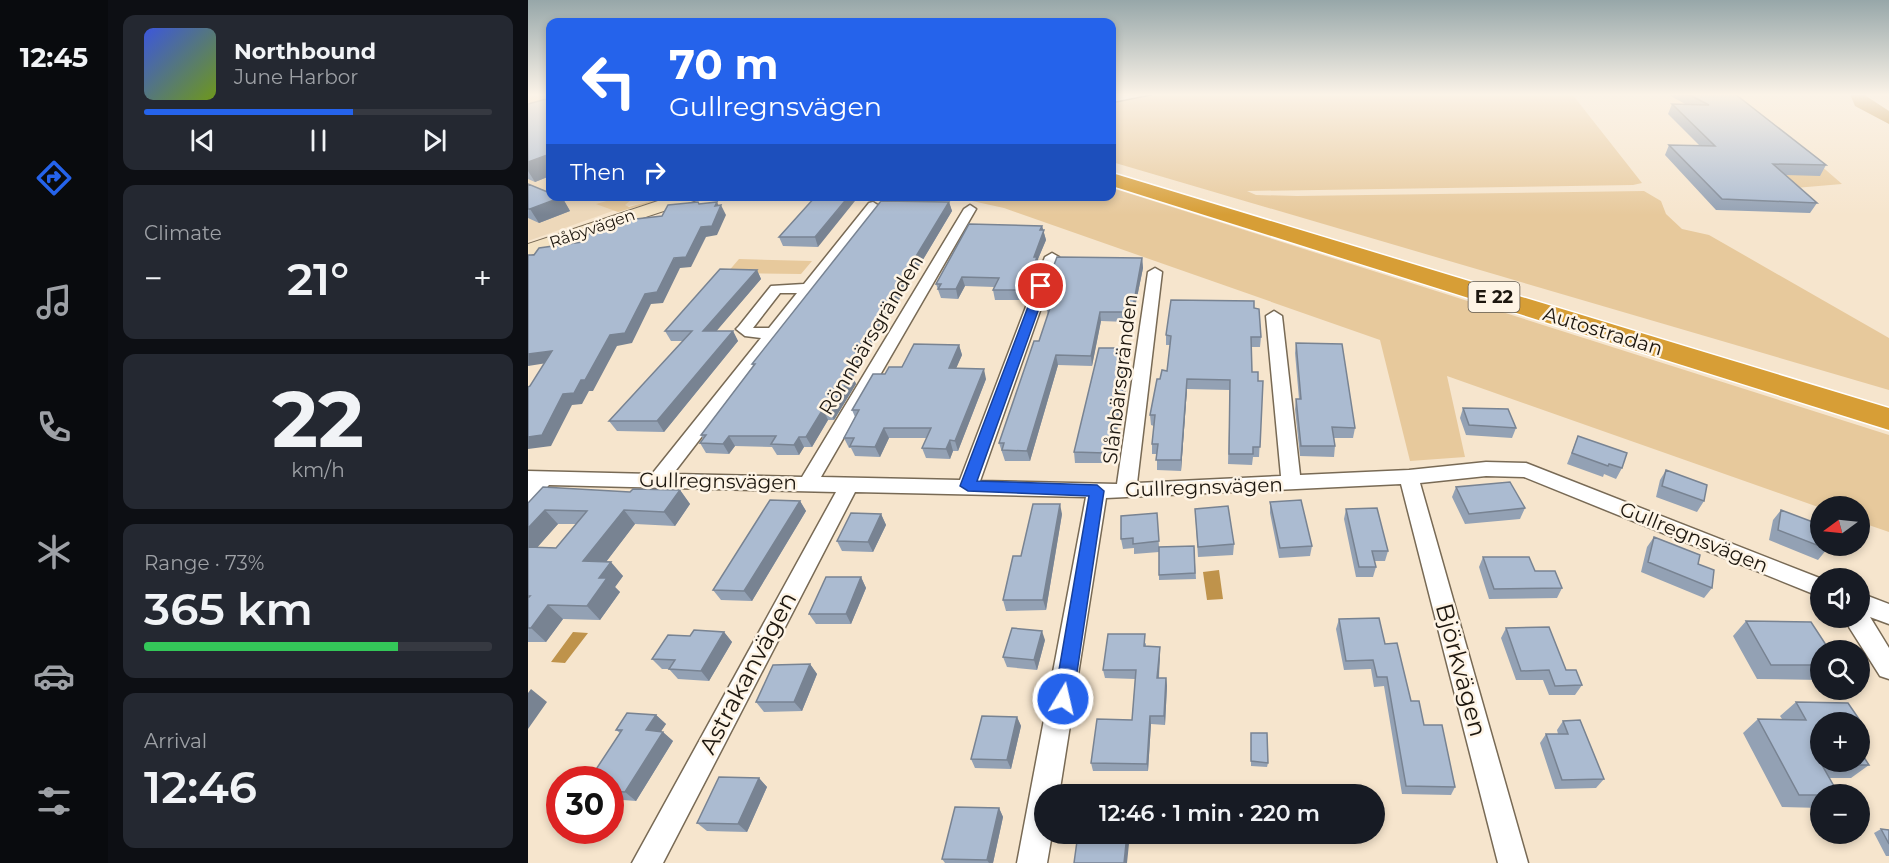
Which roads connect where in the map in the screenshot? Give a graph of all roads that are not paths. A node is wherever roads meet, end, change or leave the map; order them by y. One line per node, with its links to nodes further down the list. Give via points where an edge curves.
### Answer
1 (1116, 170): 12 (highway, Autostradan / E 22)
2 (1116, 180): 13 (highway, Autostradan / E 22)
3 (676, 201): 6 (street, Råbyvägen)
4 (873, 206): 9 (street)
5 (970, 209): 17 (street, Rönnbärsgränden)
6 (528, 250)
7 (1052, 257): 20 (street)
8 (1155, 272): 22 (street, Slånbärsgränden)
9 (809, 288): 11 (street); 11 (street, via 776,289 744,329 750,333)
10 (1274, 316): 19 (street)
11 (773, 333): 16 (street)
12 (1889, 404)
13 (1889, 420)
14 (1408, 477): 19 (street, Gullregnsvägen); 24 (street, Gullregnsvägen, via 1486,469 1526,470); 33 (street, Björkvägen)
15 (536, 478): 16 (street, Gullregnsvägen); 23 (street)
16 (658, 480): 17 (street, Gullregnsvägen)
17 (808, 483): 18 (street, Gullregnsvägen)
18 (850, 484): 20 (street, Gullregnsvägen); 31 (street, Astrakanvägen)
19 (1291, 484): 22 (street, Gullregnsvägen)
20 (968, 486): 21 (street, Gullregnsvägen)
21 (1097, 491): 22 (street, Gullregnsvägen); 29 (street)
22 (1126, 491)
23 (528, 496)
24 (1810, 584)
25 (1870, 607): 26 (street)
26 (1889, 614)
27 (1862, 628): 28 (street)
28 (1889, 668)
29 (1047, 784)
30 (1036, 844): 32 (street)
31 (647, 863)
32 (1032, 863)
33 (1513, 863)

